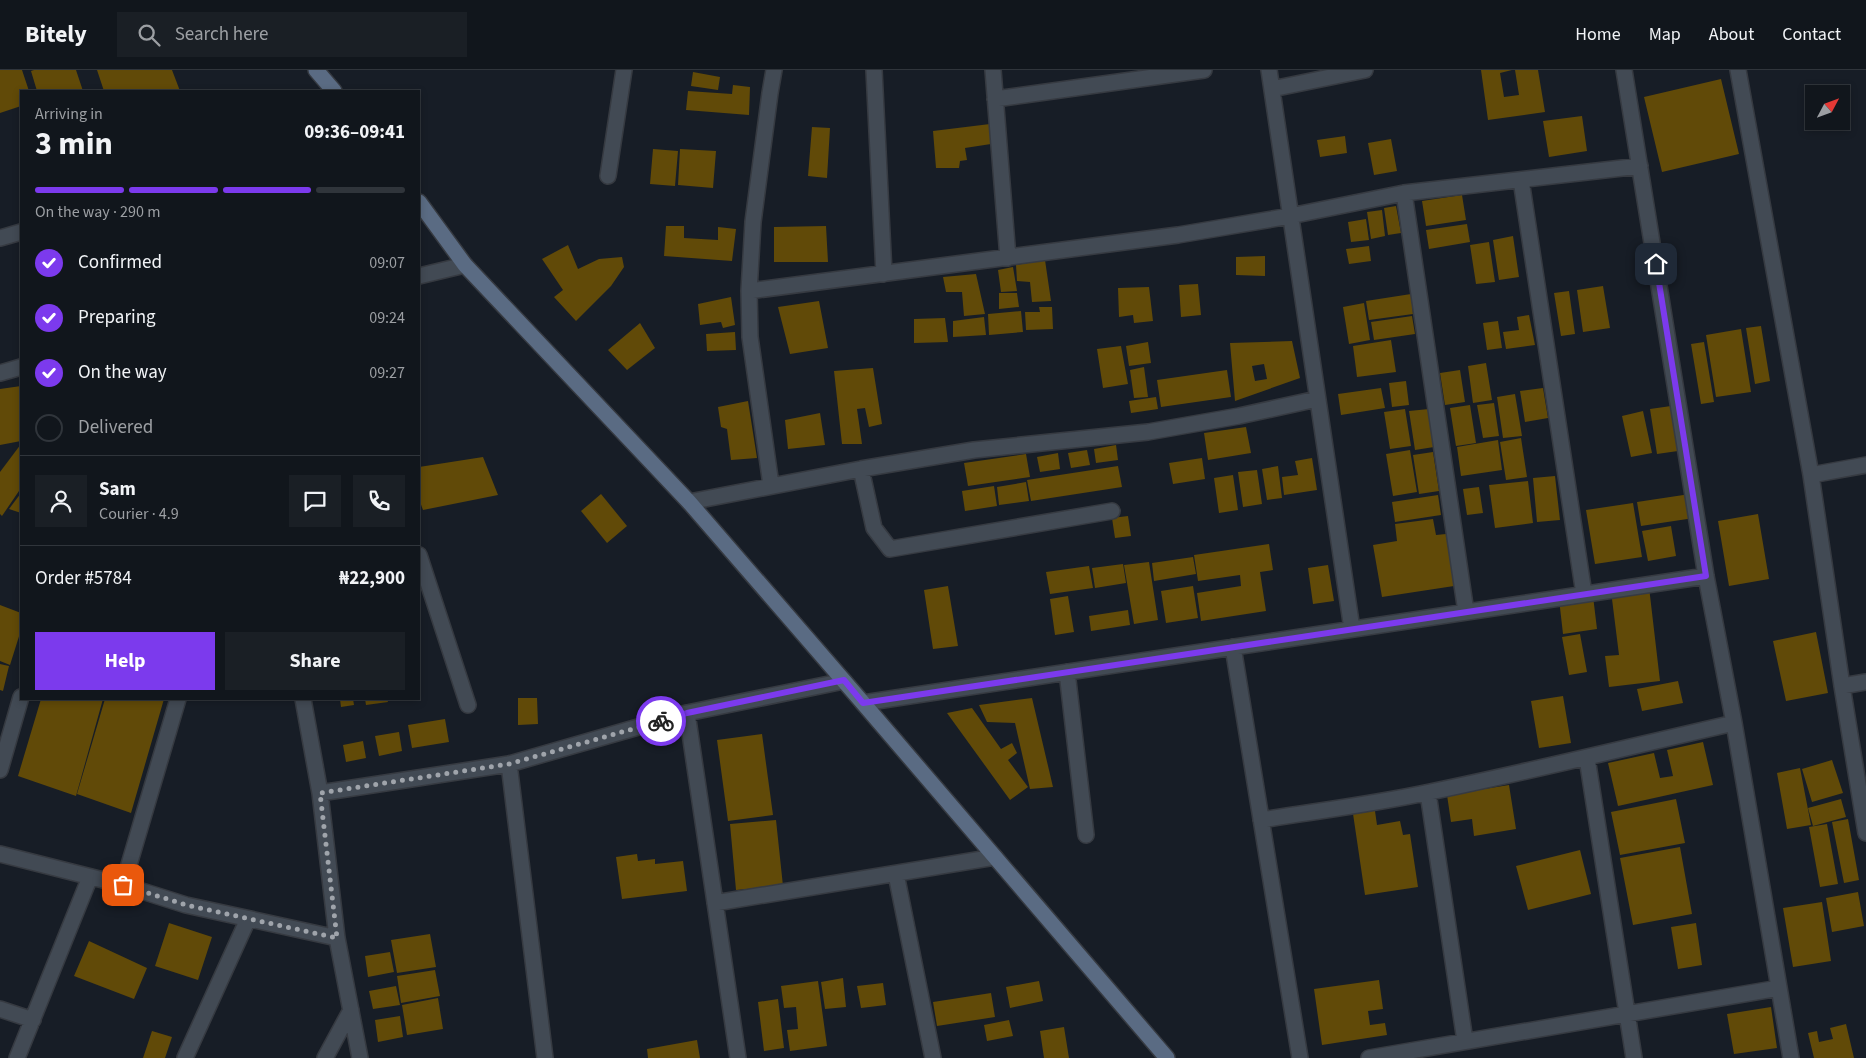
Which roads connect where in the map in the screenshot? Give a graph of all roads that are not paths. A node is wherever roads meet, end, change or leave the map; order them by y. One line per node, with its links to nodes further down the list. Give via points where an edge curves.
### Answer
1 (316, 70): 12 (street)
2 (624, 70): 15 (street)
3 (774, 70): 26 (street, via 753,222)
4 (874, 70): 24 (street)
5 (993, 70): 13 (street)
6 (1204, 70): 13 (street)
7 (1269, 70): 11 (street)
8 (1365, 70): 11 (street)
9 (1624, 70): 14 (street)
10 (1738, 70): 32 (street)
11 (1272, 89): 19 (street)
12 (333, 90)
13 (995, 99): 22 (street)
14 (1640, 166): 16 (street); 37 (street)
15 (608, 176)
16 (1521, 180): 17 (street); 38 (street)
17 (1404, 193): 19 (street); 39 (street)
18 (420, 203): 23 (street)
19 (1290, 216): 22 (street, via 1178,236); 29 (street)
20 (20, 232): 21 (street)
21 (0, 238)
22 (1008, 258): 24 (street)
23 (465, 265): 25 (street); 34 (street)
24 (884, 274): 26 (street)
25 (420, 276)
26 (749, 291): 33 (street, via 750,337)
27 (20, 367): 28 (street)
28 (0, 373)
29 (1317, 399): 31 (street, via 1148,432 974,450); 40 (street)
30 (1866, 465): 32 (street)
31 (861, 469): 33 (street); 35 (street, via 874,528 890,549)
32 (1811, 475): 45 (street)
33 (771, 485): 34 (street)
34 (689, 502): 43 (street)
35 (1112, 511)
36 (420, 558): 50 (street)
37 (1706, 576): 38 (street); 52 (street)
38 (1584, 594): 39 (street)
39 (1466, 612): 40 (street)
40 (1352, 629): 41 (street)
41 (1233, 647): 42 (street); 58 (street)
42 (1068, 672): 49 (street); 60 (street)
43 (844, 680): 49 (street); 51 (street)
44 (1866, 682): 45 (street)
45 (1842, 686): 59 (street)
46 (20, 700): 55 (street)
47 (178, 700): 65 (street)
48 (303, 700): 56 (street)
49 (863, 703): 62 (street)
50 (468, 705)
51 (687, 713): 54 (street); 66 (street)
52 (1734, 723): 53 (street); 69 (street)
53 (1587, 758): 57 (street); 72 (street)
54 (509, 764): 56 (street); 80 (street)
55 (0, 770)
56 (320, 793): 68 (street)
57 (1428, 793): 58 (street); 74 (street)
58 (1261, 820): 84 (street)
59 (1866, 833)
60 (1086, 835)
61 (0, 854): 64 (street)
62 (996, 857): 63 (street); 83 (street)
63 (896, 874): 66 (street); 82 (street)
64 (90, 877): 65 (street); 73 (street)
65 (123, 885): 67 (street, via 186,905)
66 (715, 903): 81 (street)
67 (248, 919): 68 (street); 77 (street)
68 (337, 938): 71 (street)
69 (1779, 988): 72 (street); 87 (street)
70 (0, 1009): 73 (street)
71 (351, 1010): 78 (street); 79 (street)
72 (1626, 1014): 74 (street); 86 (street)
73 (33, 1020): 76 (street)
74 (1466, 1041): 75 (street)
75 (1444, 1052): 85 (street)
76 (17, 1058)
77 (185, 1058)
78 (325, 1058)
79 (360, 1058)
80 (545, 1058)
81 (738, 1058)
82 (933, 1058)
83 (1167, 1058)
84 (1300, 1058)
85 (1370, 1058)
86 (1634, 1058)
87 (1791, 1058)

